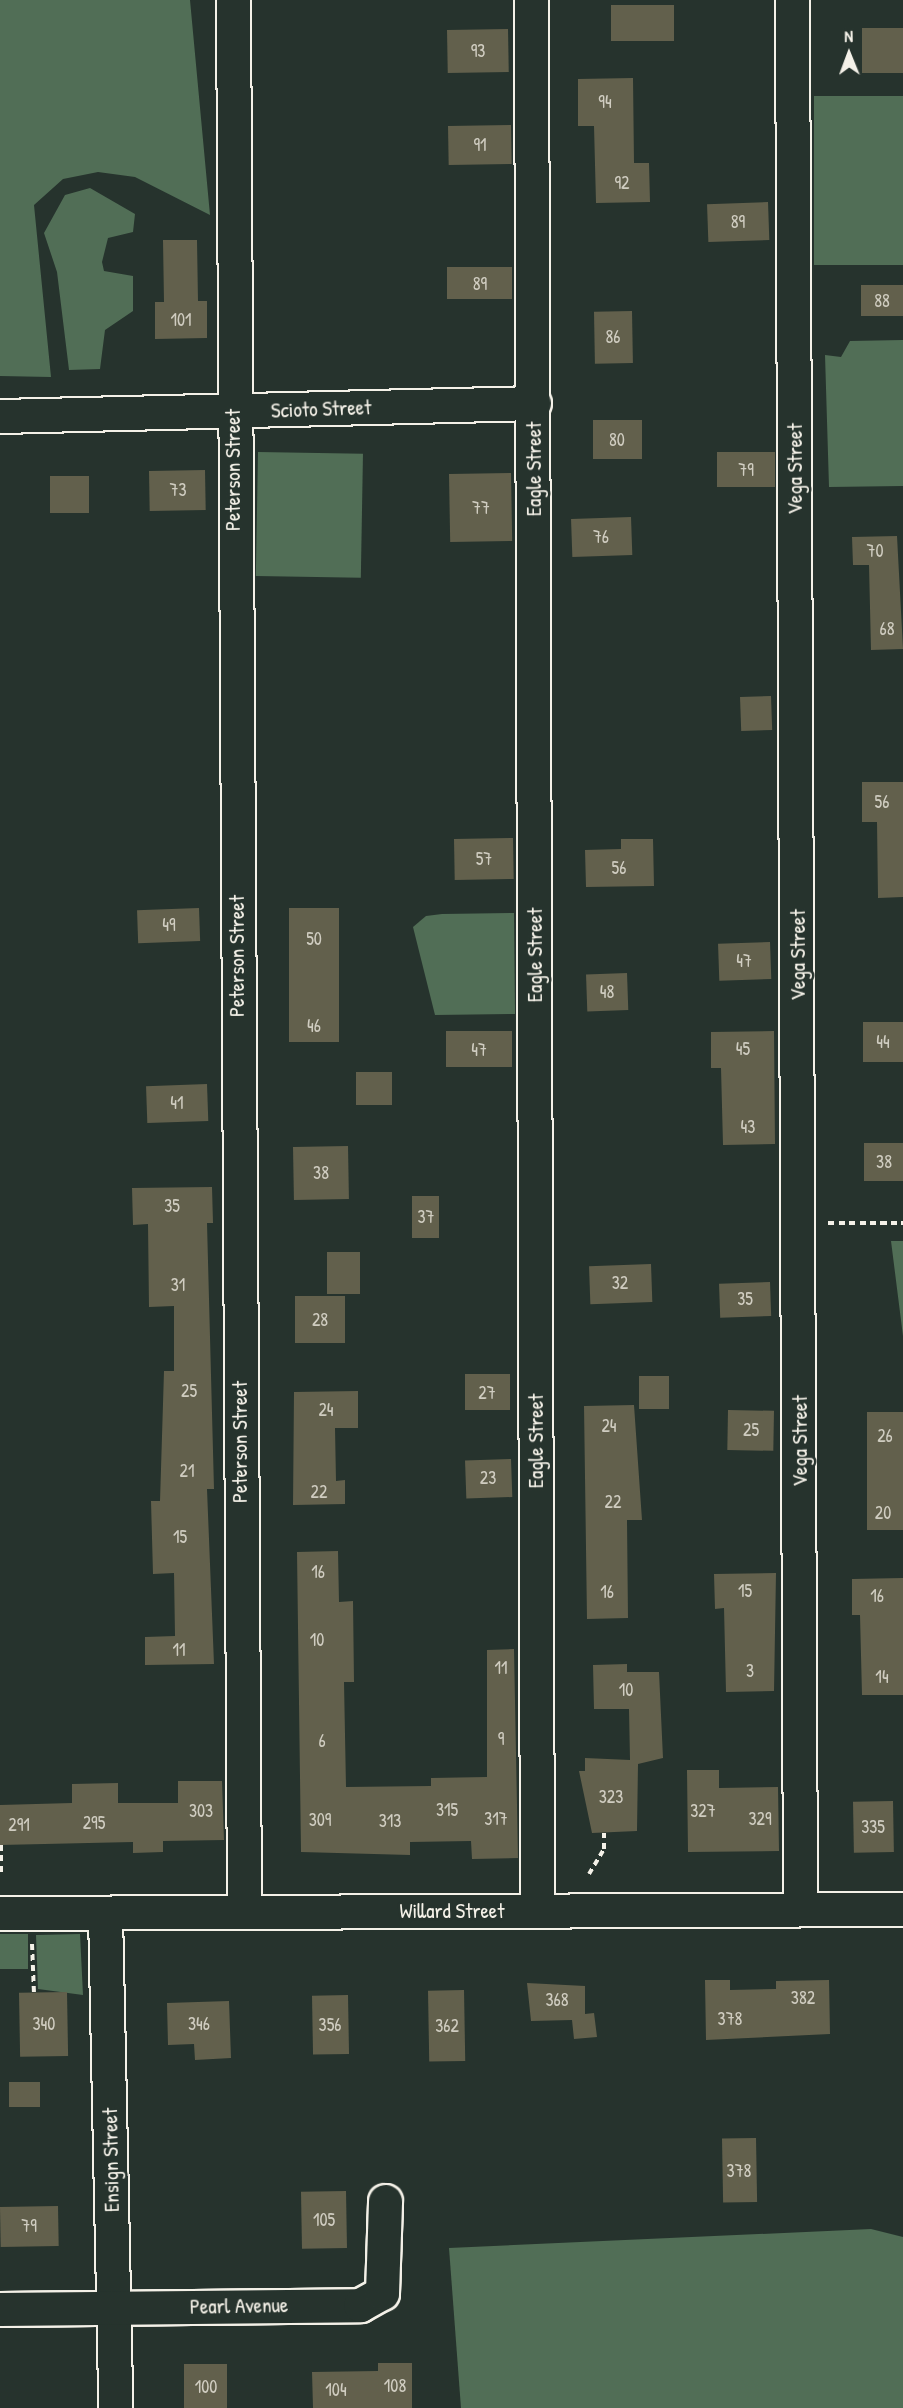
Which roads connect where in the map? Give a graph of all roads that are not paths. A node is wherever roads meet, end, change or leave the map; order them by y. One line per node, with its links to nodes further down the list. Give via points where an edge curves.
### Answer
1 (233, 0): 5 (street, Peterson Street)
2 (531, 0): 4 (street, Eagle Street)
3 (792, 0): 7 (street, Vega Street)
4 (534, 403): 5 (street, Scioto Street); 9 (street, Eagle Street)
5 (232, 412): 6 (street, Scioto Street); 10 (street, Peterson Street)
6 (0, 416)
7 (800, 1909): 8 (street, Willard Street); 9 (street, Willard Street)
8 (903, 1909)
9 (537, 1911): 10 (street, Willard Street)
10 (244, 1912): 12 (street, Willard Street)
11 (0, 1913): 12 (street, Willard Street)
12 (105, 1913): 14 (street, Ensign Street)
13 (385, 2201): 14 (street, Pearl Avenue, via 382,2293 374,2301)
14 (114, 2308): 15 (street, Pearl Avenue); 16 (street, Ensign Street)
15 (0, 2309)
16 (115, 2408)

